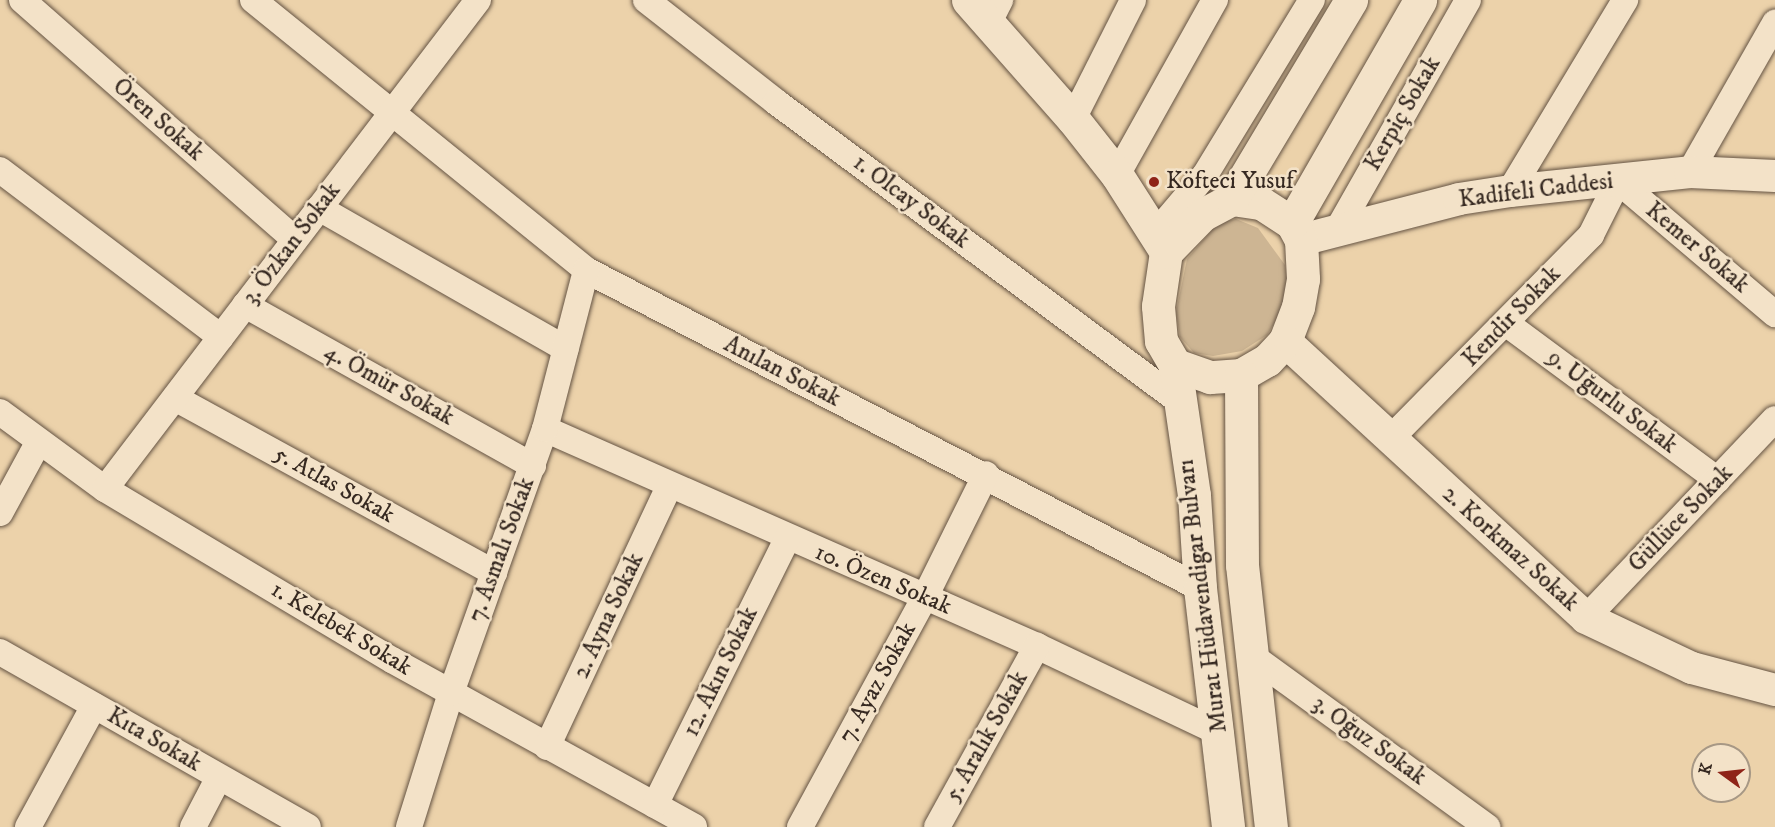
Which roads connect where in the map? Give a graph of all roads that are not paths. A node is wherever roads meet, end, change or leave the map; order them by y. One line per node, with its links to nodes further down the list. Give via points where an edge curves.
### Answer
1 (22, 0): 26 (street, Ören Sokak)
2 (253, 0): 14 (street, Anılan Sokak)
3 (478, 0): 14 (street, 3. Özkan Sokak)
4 (646, 0): 38 (street, 1. Olcay Sokak, via 776,102)
5 (1133, 0): 15 (street)
6 (1215, 0): 18 (street)
7 (1312, 0): 27 (street)
8 (1352, 0): 22 (main road)
9 (1420, 0): 25 (main road)
10 (1468, 0): 24 (street, Kerpiç Sokak)
11 (1625, 0): 21 (street)
12 (985, 8): 15 (main road)
13 (1775, 23): 17 (street)
14 (392, 114): 23 (street, 3. Özkan Sokak); 28 (street, Anılan Sokak)
15 (1073, 119): 18 (main road)
16 (0, 170): 32 (street)
17 (1690, 172): 19 (street, Kadifeli Caddesi); 20 (street, Kadifeli Caddesi)
18 (1117, 175): 27 (main road)
19 (1775, 176)
20 (1618, 181): 21 (street, Kadifeli Caddesi); 30 (street, Kemer Sokak); 31 (street, Kendir Sokak, via 1591,235)
21 (1510, 191): 24 (street, Kadifeli Caddesi)
22 (1232, 199): 25 (main road, via 1261,203); 27 (main road)
23 (319, 208): 26 (street, 3. Özkan Sokak); 34 (street)
24 (1338, 229): 25 (street, Kadifeli Caddesi)
25 (1297, 231): 33 (main road, via 1303,279 1298,307)
26 (295, 240): 29 (street, 3. Özkan Sokak)
27 (1160, 243): 35 (main road, via 1161,341)
28 (586, 270): 34 (street, 7. Asmalı Sokak); 45 (street, Anılan Sokak)
29 (245, 305): 32 (street, 3. Özkan Sokak); 44 (street, 4. Ömür Sokak)
30 (1775, 314)
31 (1507, 324): 42 (street, Kendir Sokak); 46 (street, 9. Uğurlu Sokak)
32 (221, 337): 37 (street, 3. Özkan Sokak)
33 (1285, 341): 36 (main road, via 1267,360); 42 (street, 2. Korkmaz Sokak)
34 (566, 349): 41 (street, 7. Asmalı Sokak)
35 (1174, 365): 36 (main road, via 1210,377); 38 (main road, Murat Hüdavendigar Bulvarı)
36 (1242, 375): 57 (main road, Murat Hüdavendigar Bulvarı, via 1242,565)
37 (175, 398): 48 (street, 3. Özkan Sokak); 51 (street, 5. Atlas Sokak)
38 (1179, 401): 52 (main road, Murat Hüdavendigar Bulvarı, via 1194,495)
39 (0, 412): 43 (street, 1. Kelebek Sokak)
40 (1775, 419): 46 (street, Güllüce Sokak)
41 (545, 429): 44 (street, 7. Asmalı Sokak); 47 (street, 10. Özen Sokak)
42 (1389, 440): 54 (street, 2. Korkmaz Sokak)
43 (38, 443): 48 (street, 1. Kelebek Sokak); 49 (street)
44 (532, 466): 51 (street, 7. Asmalı Sokak)
45 (986, 474): 52 (street, Anılan Sokak); 53 (street, 7. Ayaz Sokak)
46 (1718, 480): 54 (street, Güllüce Sokak)
47 (670, 485): 50 (street, 10. Özen Sokak); 62 (street, 2. Ayna Sokak)
48 (105, 489): 59 (street, 1. Kelebek Sokak)
49 (0, 513)
50 (787, 538): 53 (street, 10. Özen Sokak); 64 (street, 12. Akın Sokak)
51 (494, 573): 59 (street, 7. Asmalı Sokak)
52 (1200, 588): 61 (main road, Murat Hüdavendigar Bulvarı)
53 (926, 597): 55 (street, 10. Özen Sokak); 70 (street, 7. Ayaz Sokak)
54 (1586, 618): 58 (street, 2. Korkmaz Sokak, via 1692,668)
55 (1037, 646): 61 (street, 10. Özen Sokak); 71 (street, 5. Aralık Sokak)
56 (0, 652): 60 (street, Kıta Sokak)
57 (1252, 656): 73 (main road, Murat Hüdavendigar Bulvarı); 74 (street, 3. Oğuz Sokak)
58 (1775, 690)
59 (451, 693): 62 (street, 1. Kelebek Sokak); 68 (street, 7. Asmalı Sokak)
60 (94, 706): 63 (street, Kıta Sokak); 65 (street)
61 (1220, 733): 72 (main road, Murat Hüdavendigar Bulvarı)
62 (548, 747): 64 (street, 1. Kelebek Sokak)
63 (219, 777): 66 (street); 67 (street, Kıta Sokak)
64 (655, 806): 69 (street, 1. Kelebek Sokak)
65 (28, 827)
66 (193, 827)
67 (308, 827)
68 (408, 827)
69 (694, 827)
70 (800, 827)
71 (937, 827)
72 (1228, 827)
73 (1271, 827)
74 (1487, 827)

